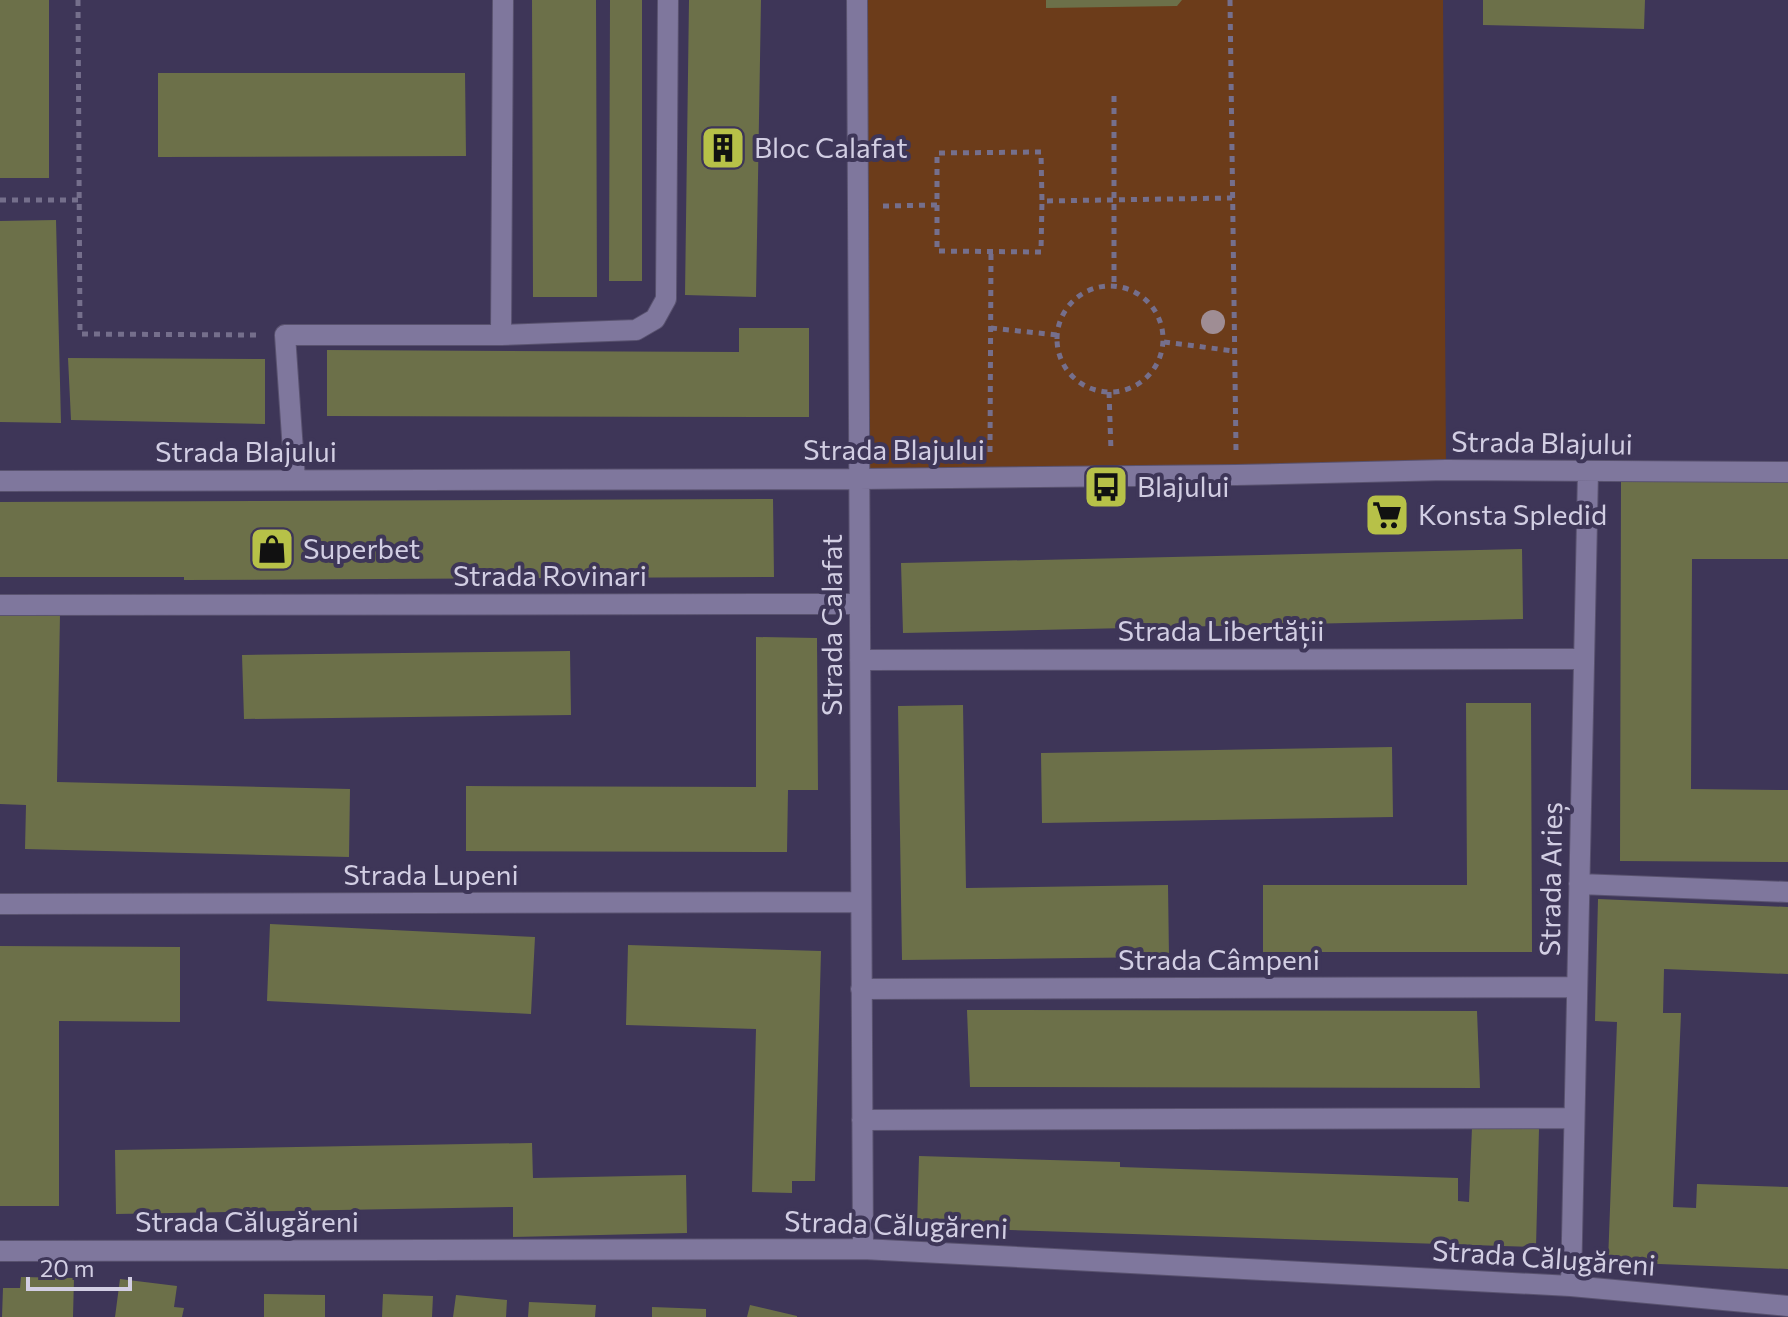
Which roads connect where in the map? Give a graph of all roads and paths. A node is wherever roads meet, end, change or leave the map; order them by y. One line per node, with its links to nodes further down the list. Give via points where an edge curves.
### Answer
1 (78, 0): 9 (path)
2 (503, 0): 18 (street)
3 (668, 0): 18 (street, via 666,299 655,319 636,330)
4 (857, 0): 13 (street, Strada Calafat)
5 (1230, 0): 7 (path)
6 (1114, 96): 10 (path)
7 (1232, 198): 10 (path); 21 (path)
8 (0, 200): 9 (path)
9 (80, 200): 17 (path, via 80,334)
10 (1113, 200): 11 (path); 15 (path)
11 (1042, 201): 12 (path, via 1041,152 937,153); 14 (path, via 1041,252)
12 (937, 205): 13 (path); 14 (path, via 937,251)
13 (858, 206): 28 (street, Strada Calafat)
14 (991, 252): 16 (path)
15 (1114, 286): 19 (path, via 1075,298 1064,311); 20 (path, via 1141,295 1154,308)
16 (991, 328): 19 (path); 27 (path)
17 (285, 335): 18 (street); 29 (street)
18 (501, 335)
19 (1057, 335): 22 (path, via 1062,362 1072,376 1086,387)
20 (1164, 342): 21 (path); 22 (path, via 1150,374 1137,385)
21 (1234, 351): 25 (path)
22 (1109, 392): 26 (path)
23 (1588, 472): 24 (street, Strada Blajului); 25 (street, Strada Blajului); 33 (street, Strada Arieș)
24 (1788, 472)
25 (1236, 475): 26 (street, Strada Blajului)
26 (1112, 476): 27 (street, Strada Blajului)
27 (989, 477): 28 (street, Strada Blajului)
28 (859, 479): 29 (street, Strada Blajului); 31 (street, Strada Calafat)
29 (295, 480): 30 (street, Strada Blajului)
30 (0, 481)
31 (859, 604): 32 (street, Strada Rovinari); 34 (street, Strada Calafat)
32 (0, 605)
33 (1583, 659): 34 (street, Strada Libertății); 35 (street, Strada Arieș)
34 (860, 660): 37 (street, Strada Calafat)
35 (1579, 884): 36 (street); 39 (street, Strada Arieș)
36 (1788, 892)
37 (861, 902): 38 (street, Strada Lupeni); 40 (street, Strada Calafat)
38 (0, 904)
39 (1577, 987): 40 (street, Strada Câmpeni); 41 (street, Strada Arieș)
40 (861, 989): 42 (street, Strada Calafat)
41 (1574, 1118): 42 (street); 45 (street, Strada Arieș)
42 (862, 1120): 43 (street, Strada Calafat)
43 (863, 1249): 44 (street, Strada Călugăreni); 45 (street, Strada Călugăreni)
44 (0, 1251)
45 (1571, 1286): 46 (street, Strada Călugăreni)
46 (1788, 1306)

